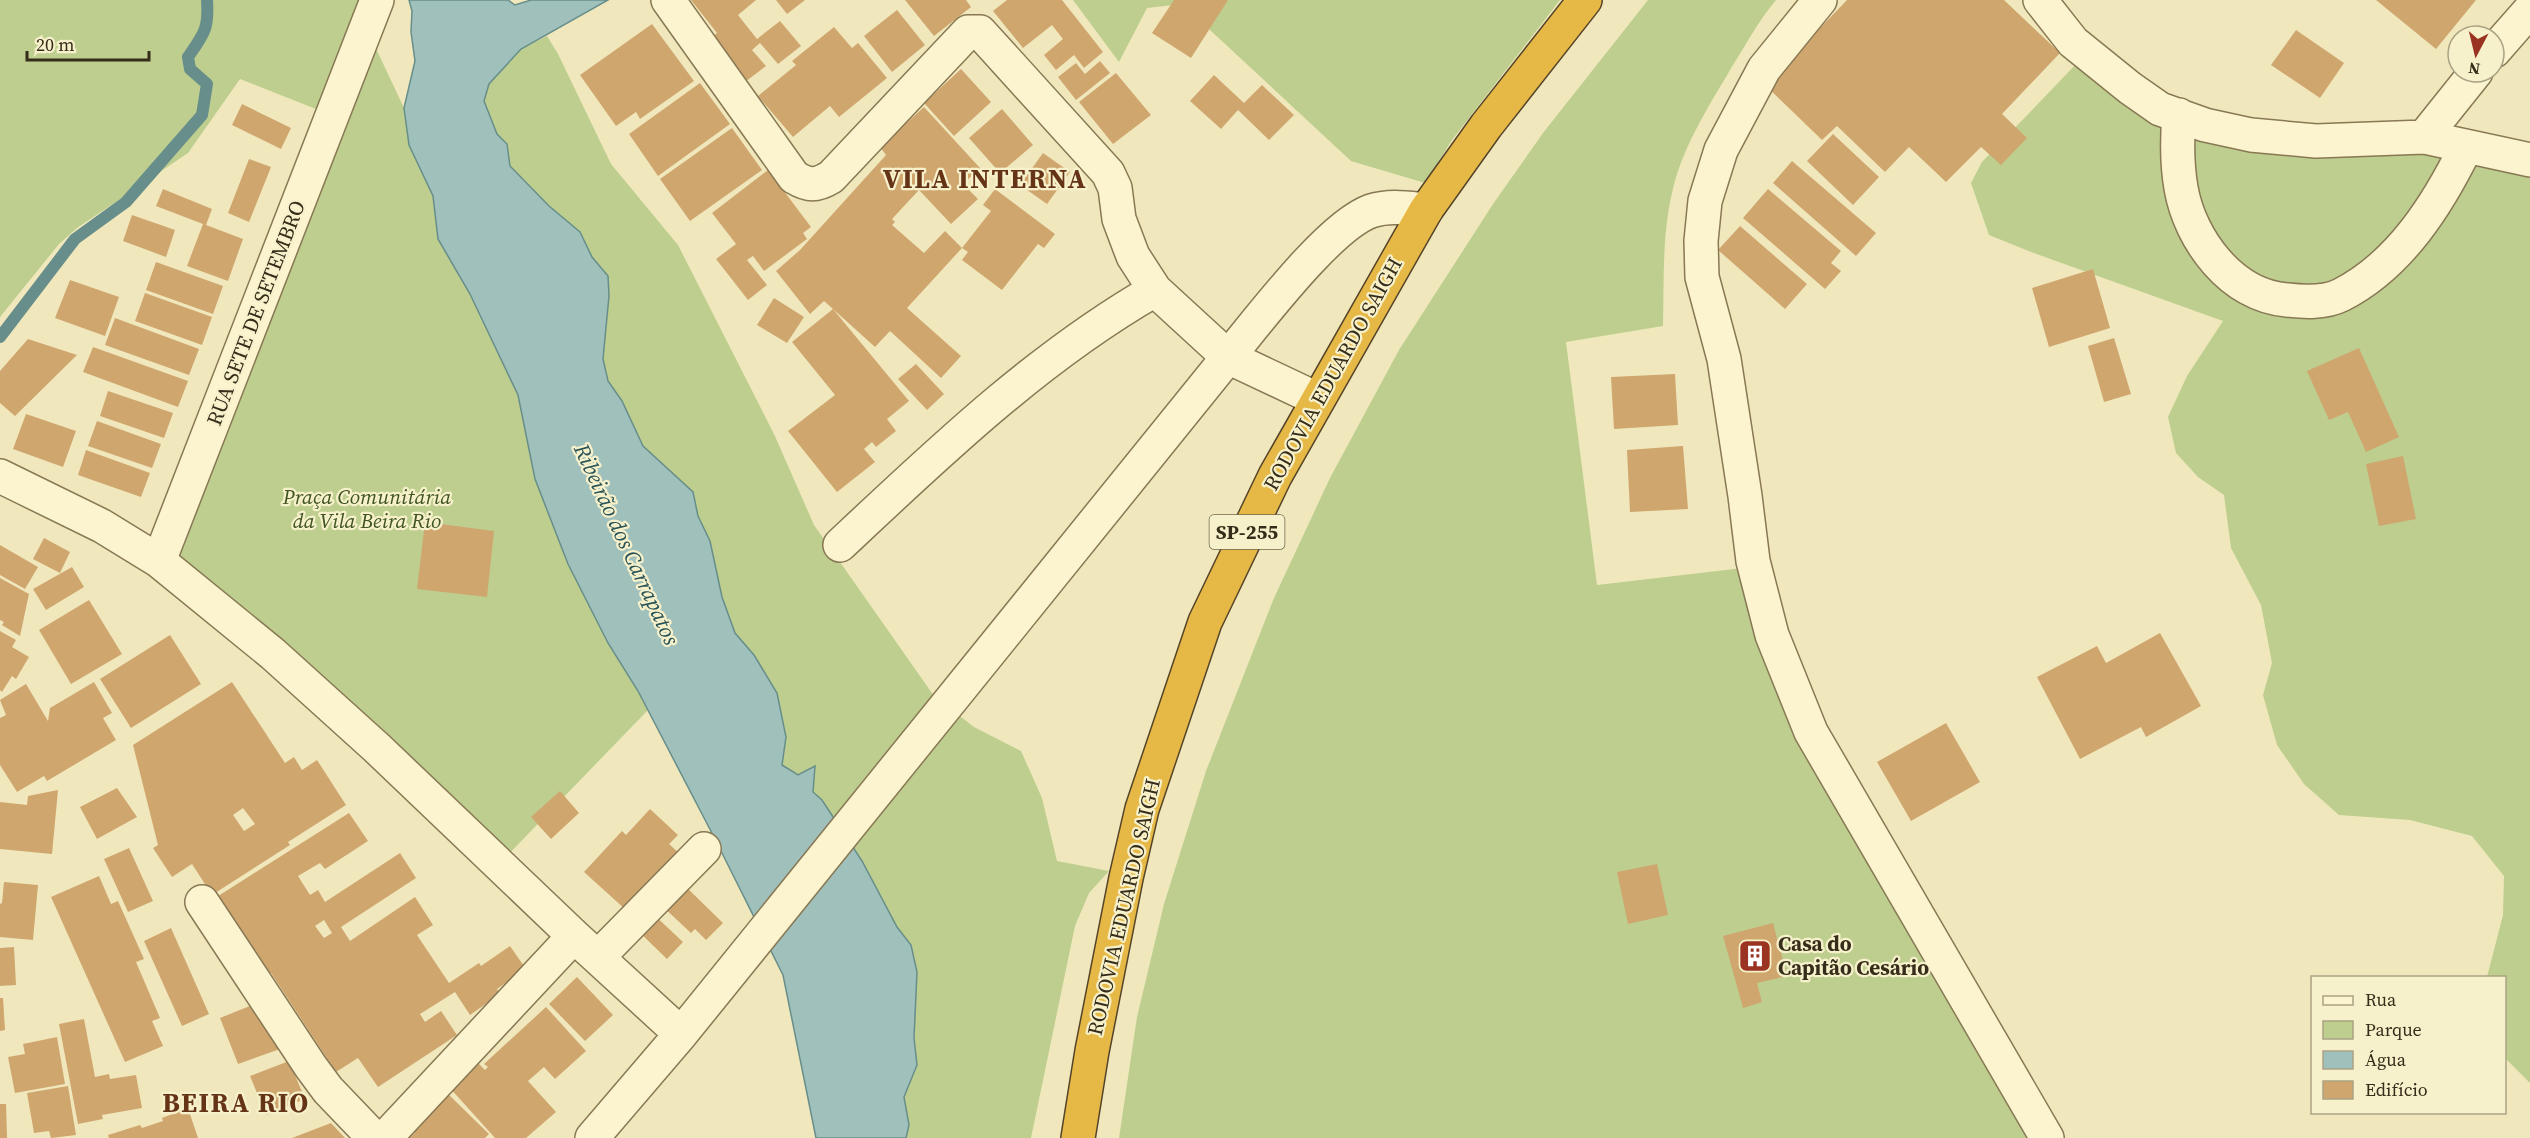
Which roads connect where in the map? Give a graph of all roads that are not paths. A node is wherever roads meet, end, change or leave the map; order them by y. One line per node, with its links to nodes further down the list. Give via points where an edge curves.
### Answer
1 (377, 0): 19 (street, RUA SETE DE SETEMBRO)
2 (668, 0): 14 (street, via 794,177 805,184 818,184 831,177 968,32 980,32 1108,173 1133,256)
3 (1585, 0): 13 (highway, RODOVIA EDUARDO SAIGH / SP-255)
4 (1820, 0): 29 (street, via 1764,69 1721,150 1705,201 1702,277 1724,359 1753,561 1772,635 1811,732)
5 (2040, 0): 9 (street, via 2073,42 2101,66 2160,109)
6 (2530, 10): 7 (street)
7 (2506, 37)
8 (2466, 84): 10 (street)
9 (2179, 115): 10 (street, via 2252,135 2316,141); 11 (street, via 2181,188 2194,228 2219,265 2233,277 2278,300 2311,302 2340,296 2374,273 2428,214)
10 (2424, 137): 11 (street)
11 (2466, 147): 12 (street)
12 (2530, 160)
13 (1426, 210): 15 (street, via 1391,207 1369,212 1348,225 1305,267); 16 (highway, RODOVIA EDUARDO SAIGH / SP-255)
14 (1155, 290): 15 (street); 18 (street, via 1065,349 934,457)
15 (1228, 357): 16 (street); 24 (street)
16 (1317, 399): 28 (highway, RODOVIA EDUARDO SAIGH / SP-255, via 1230,567 1205,622 1169,724 1142,809 1126,878)
17 (0, 476): 19 (street, via 102,526)
18 (840, 545)
19 (159, 561): 22 (street, via 273,654)
20 (704, 849): 23 (street)
21 (202, 902): 25 (street, via 311,1067)
22 (574, 936): 23 (street); 26 (street)
23 (599, 956): 24 (street)
24 (681, 1034): 27 (street)
25 (374, 1138)
26 (385, 1138)
27 (592, 1138)
28 (1078, 1138)
29 (2048, 1138)

